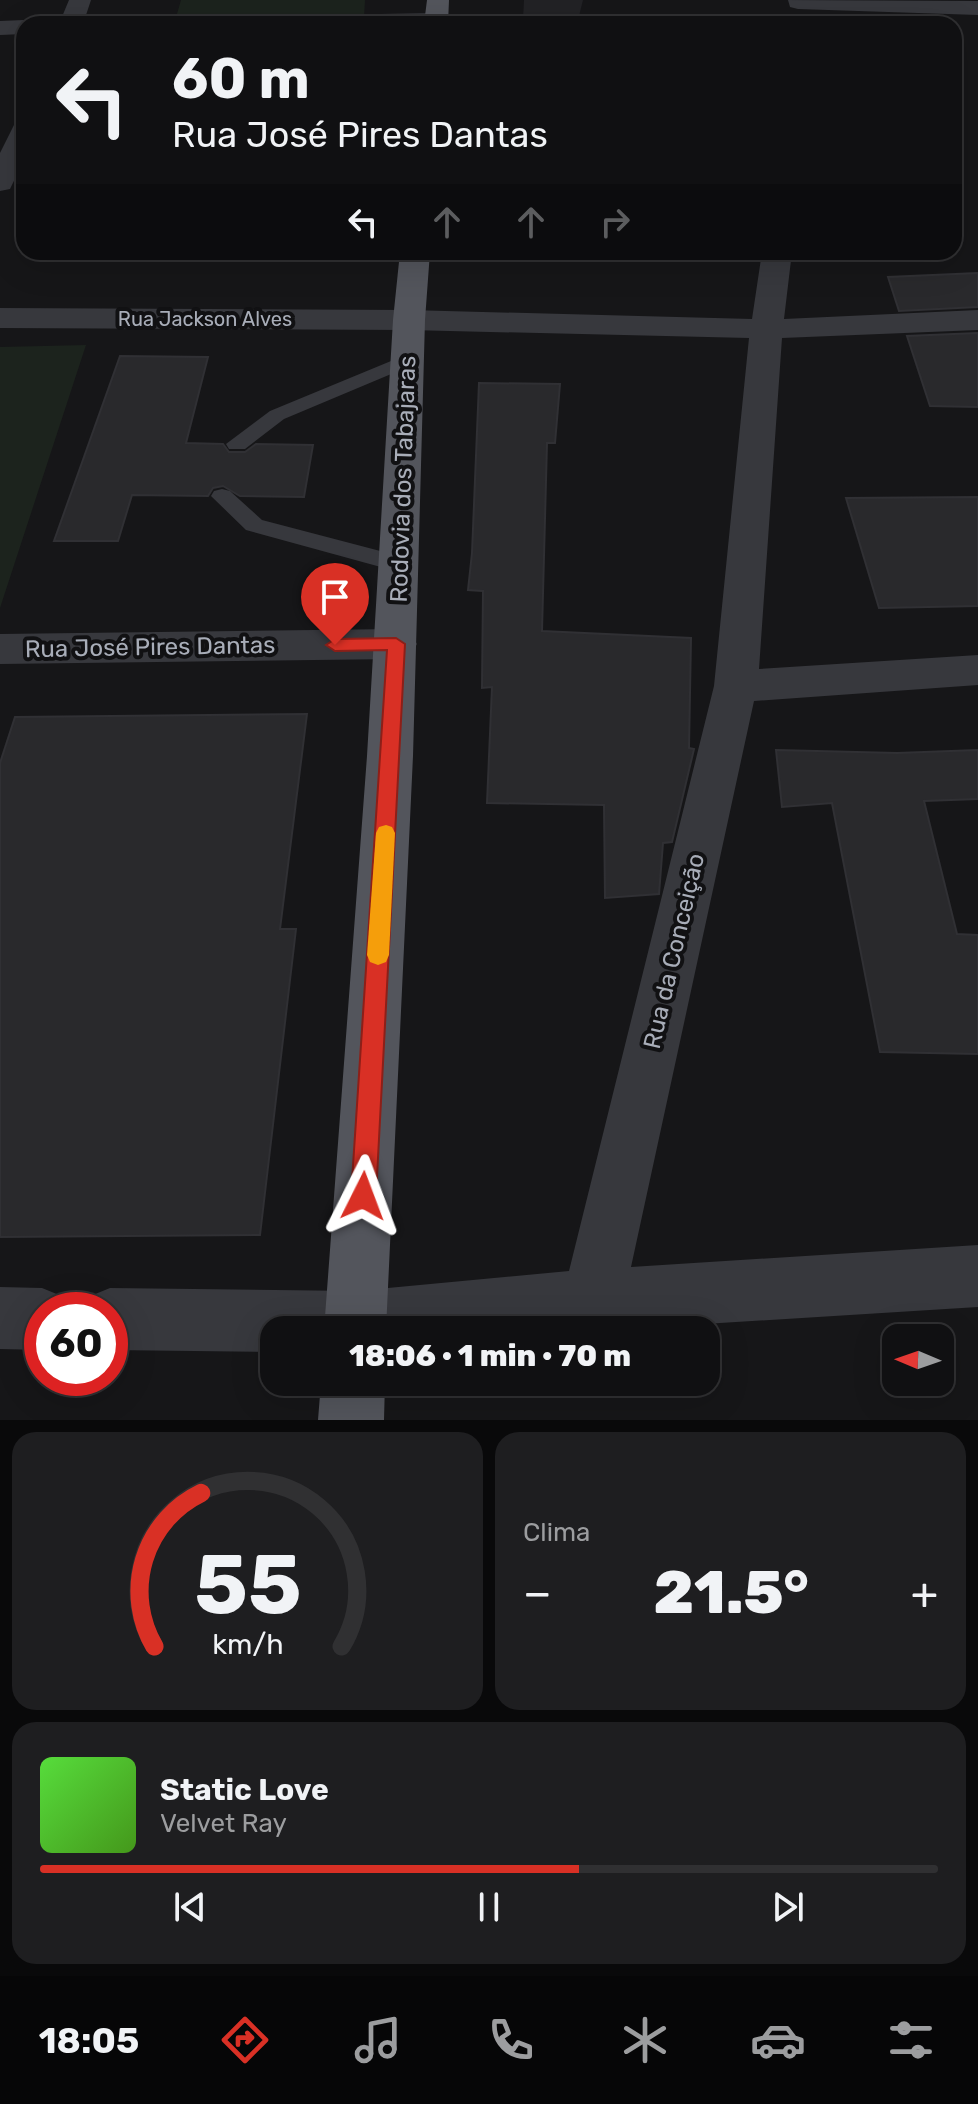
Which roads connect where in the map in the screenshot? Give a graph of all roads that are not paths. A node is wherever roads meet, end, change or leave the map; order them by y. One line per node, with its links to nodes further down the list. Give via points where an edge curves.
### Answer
1 (978, 8): 2 (street)
2 (798, 9)
3 (437, 15): 4 (street)
4 (412, 16)
5 (16, 147): 6 (street)
6 (0, 183)
7 (414, 260): 11 (main road, Rodovia dos Tabajaras)
8 (777, 260): 12 (street, Rua da Conceição)
9 (0, 318): 11 (street, Rua Jackson Alves)
10 (978, 320): 12 (street, Rua Jackson Alves)
11 (409, 340): 12 (street, Rua Jackson Alves); 13 (lane, via 277,415); 15 (main road, Rodovia dos Tabajaras)
12 (766, 346): 19 (street, Rua da Conceição)
13 (237, 444)
14 (222, 496): 15 (lane, via 254,525)
15 (399, 564): 16 (main road, Rodovia dos Tabajaras)
16 (396, 644): 17 (street, Rua José Pires Dantas); 22 (main road, Rodovia dos Tabajaras)
17 (0, 649)
18 (978, 670): 19 (street)
19 (736, 686): 21 (street, Rua da Conceição)
20 (978, 1276): 21 (street)
21 (593, 1300): 23 (street)
22 (357, 1316)
23 (508, 1316)
24 (0, 1318): 25 (street)
25 (24, 1319)
26 (128, 1321): 27 (street)
27 (260, 1335)
28 (352, 1396): 29 (main road, Rodovia dos Tabajaras)
29 (351, 1420)

